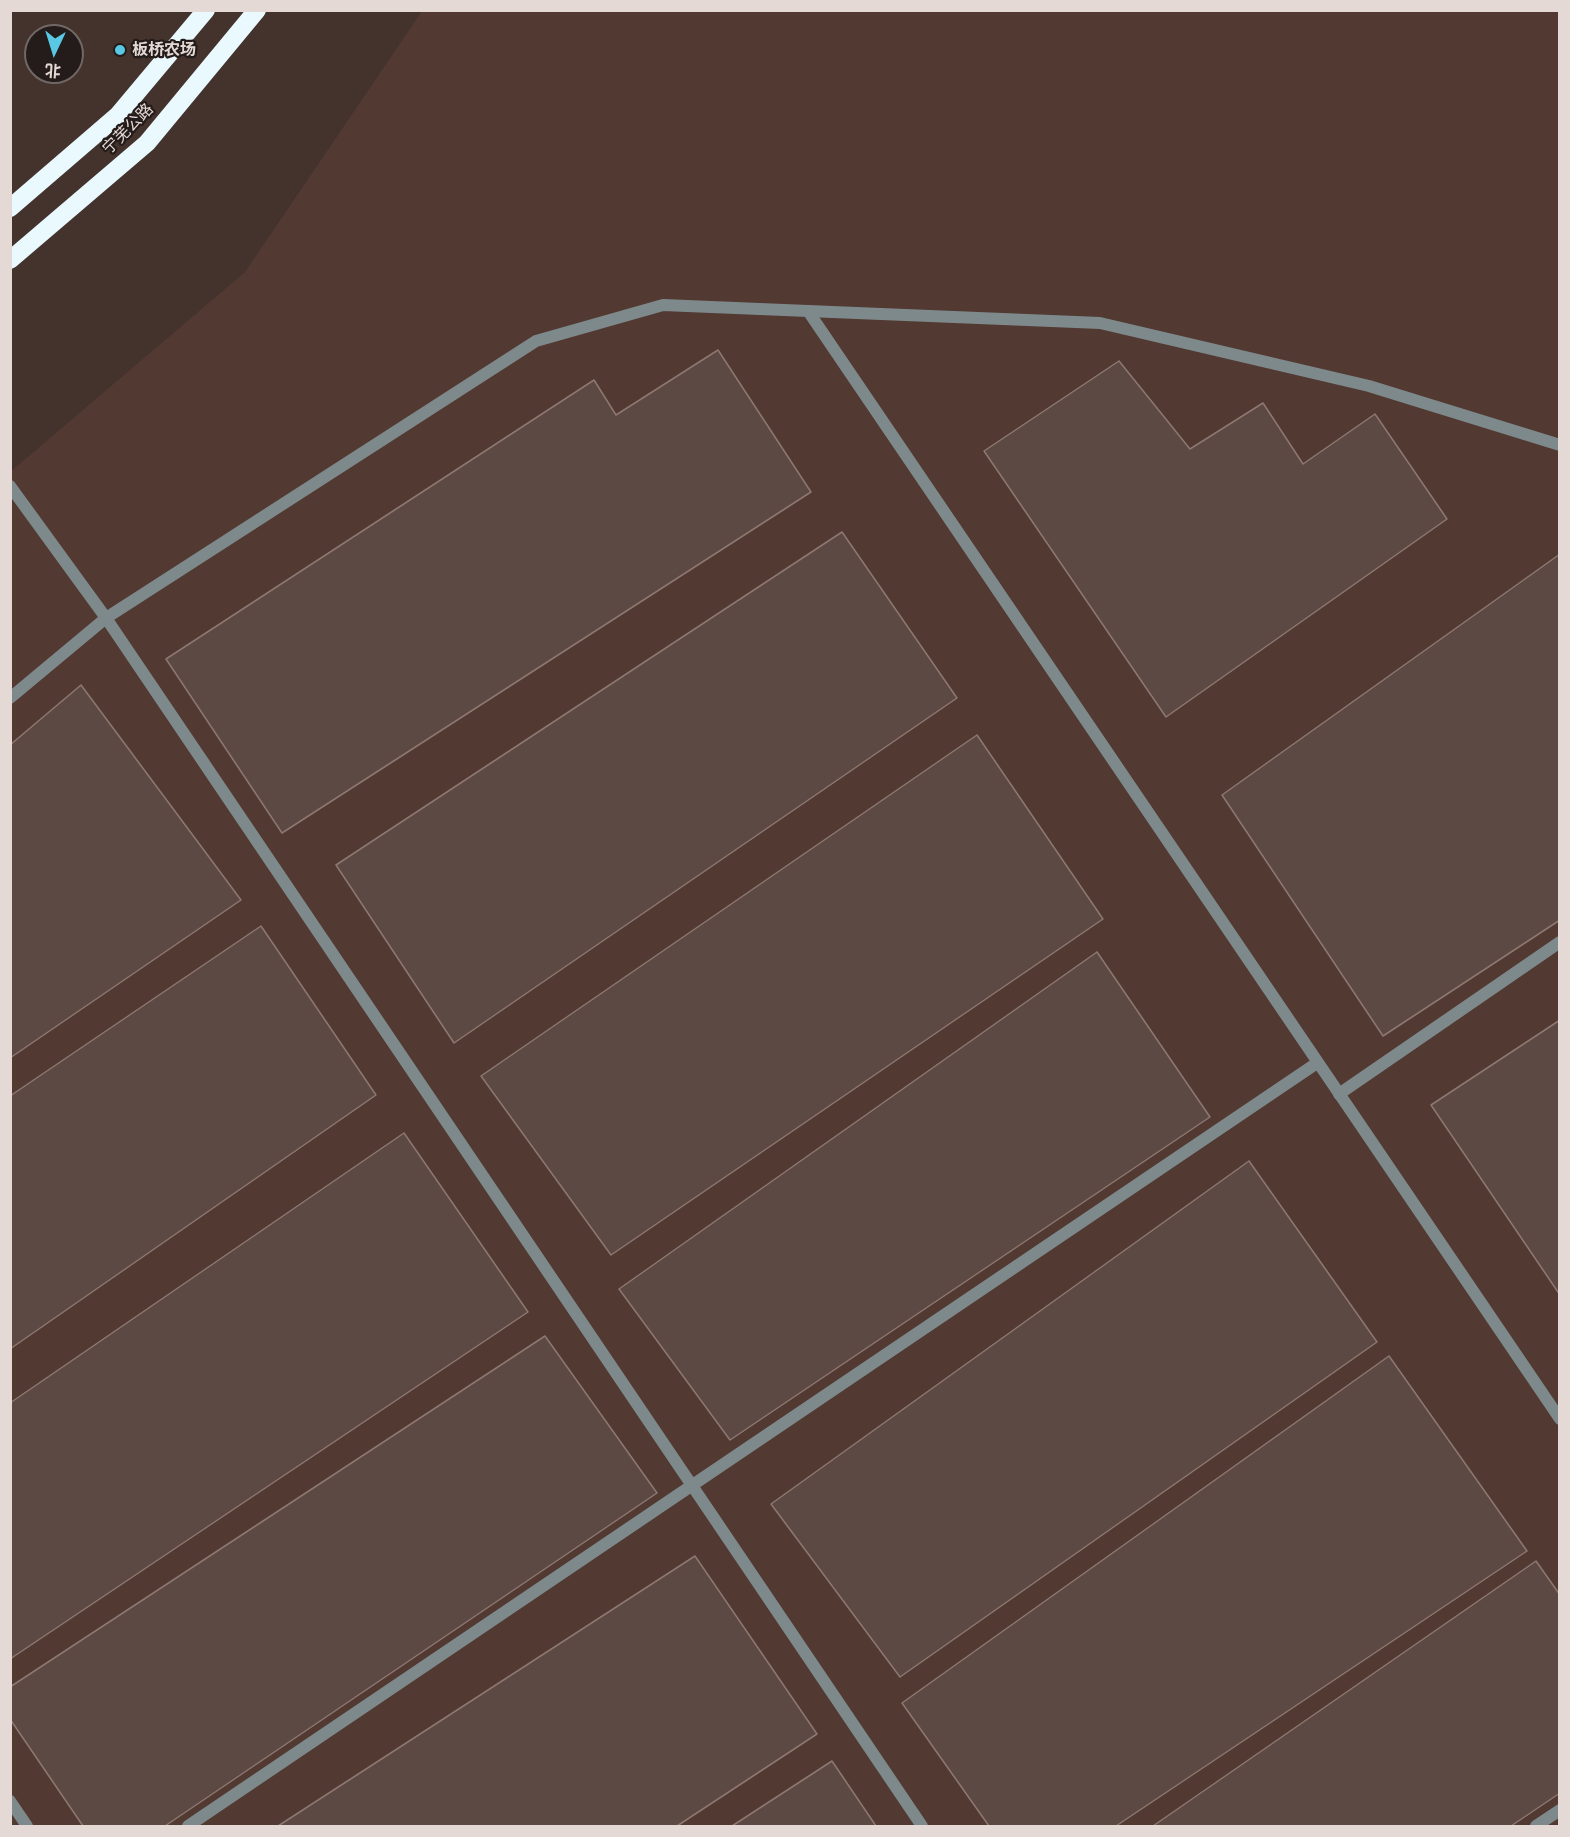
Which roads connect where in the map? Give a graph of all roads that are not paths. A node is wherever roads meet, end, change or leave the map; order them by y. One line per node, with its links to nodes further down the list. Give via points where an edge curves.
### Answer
1 (206, 10): 3 (highway, 宁芜公路, via 118,115)
2 (257, 10): 4 (highway, 宁芜公路, via 147,142)
3 (10, 208)
4 (10, 260)
5 (808, 310): 6 (street, via 1100,323 1369,386); 8 (street, via 663,305 536,341); 11 (street)
6 (1560, 445)
7 (10, 486): 8 (street)
8 (105, 618): 9 (street); 14 (street)
9 (10, 698)
10 (1560, 942): 12 (street)
11 (1317, 1063): 12 (street); 14 (street)
12 (1339, 1094): 13 (street)
13 (1558, 1413)
14 (691, 1486): 18 (street); 19 (street)
15 (10, 1801): 17 (street)
16 (1560, 1810): 20 (street)
17 (27, 1827)
18 (188, 1827)
19 (921, 1827)
20 (1536, 1827)

